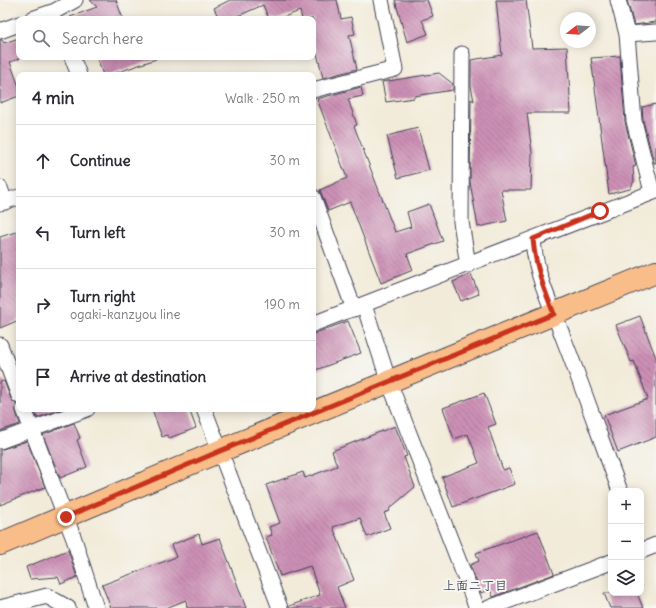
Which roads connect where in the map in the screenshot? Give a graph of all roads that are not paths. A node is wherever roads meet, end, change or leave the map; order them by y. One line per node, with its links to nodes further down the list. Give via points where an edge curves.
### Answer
1 (75, 0): 4 (street)
2 (380, 0): 13 (street, via 395,69)
3 (618, 0): 9 (street)
4 (55, 10): 5 (street)
5 (40, 16)
6 (16, 25): 7 (street)
7 (0, 31)
8 (656, 32): 9 (street)
9 (627, 34): 14 (street, via 634,121)
10 (462, 54): 17 (street, via 461,222)
11 (73, 60): 12 (street)
12 (78, 72)
13 (316, 89)
14 (654, 191): 16 (street)
15 (316, 205): 19 (street)
16 (533, 239): 17 (street); 20 (street, via 534,259)
17 (468, 265): 19 (street)
18 (656, 272): 20 (main road)
19 (359, 307): 21 (street); 23 (street)
20 (554, 314): 23 (main road); 33 (street)
21 (316, 323)
22 (0, 345): 24 (street)
23 (389, 382): 28 (main road); 41 (street)
24 (16, 388)
25 (25, 412): 30 (street)
26 (79, 412): 30 (street)
27 (205, 412): 32 (street)
28 (316, 412)
29 (316, 412): 32 (main road)
30 (32, 429): 31 (street); 34 (street)
31 (0, 441)
32 (220, 451): 34 (main road); 40 (street)
33 (619, 488)
34 (66, 517): 35 (main road); 39 (street)
35 (0, 544)
36 (608, 563): 42 (street)
37 (0, 608): 38 (street, via 47,596)
38 (68, 608)
39 (96, 608)
40 (280, 608)
41 (477, 608)
42 (490, 608)

